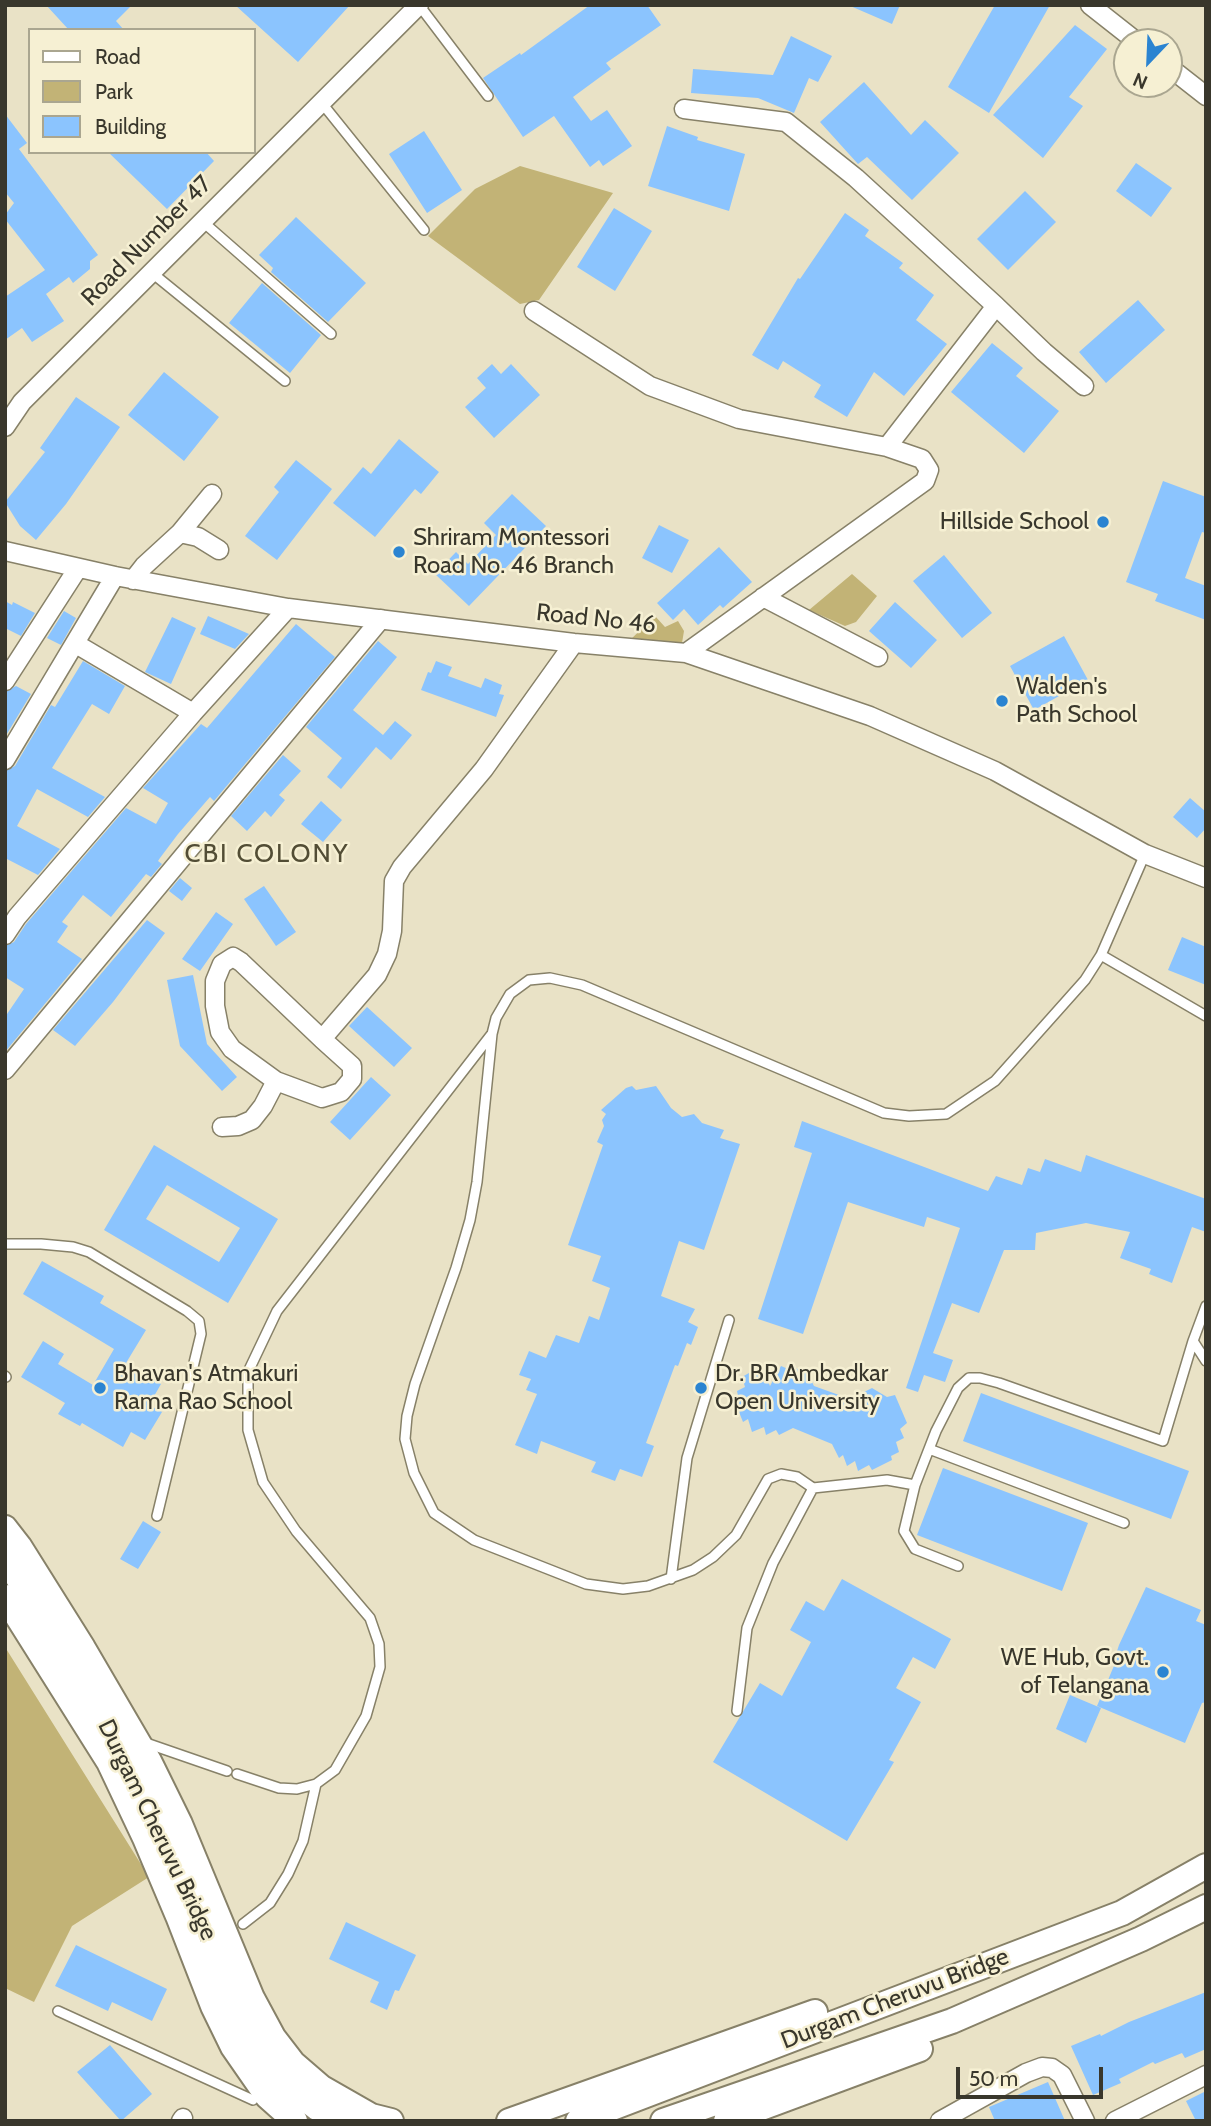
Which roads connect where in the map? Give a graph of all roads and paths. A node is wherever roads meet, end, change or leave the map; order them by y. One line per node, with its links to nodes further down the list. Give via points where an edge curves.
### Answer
1 (419, 5): 5 (lane); 7 (street, Road Number 47)
2 (1090, 5): 3 (street)
3 (1119, 28)
4 (1183, 78): 6 (street)
5 (488, 96)
6 (1206, 96)
7 (321, 102): 9 (street, Road Number 47); 10 (lane)
8 (684, 109): 12 (street, via 786,122 856,178)
9 (202, 221): 11 (street, Road Number 47); 14 (lane)
10 (424, 230)
11 (151, 272): 15 (lane); 17 (street, Road Number 47, via 22,402)
12 (996, 306): 16 (street); 18 (street)
13 (534, 311): 18 (street, via 650,386 739,419)
14 (331, 334)
15 (285, 381)
16 (1084, 386)
17 (5, 427)
18 (887, 447): 25 (street, via 922,459 929,470 925,481)
19 (212, 494): 20 (street)
20 (180, 533): 21 (street, via 198,537); 24 (street)
21 (219, 550)
22 (6, 552): 23 (street, Road No 46)
23 (78, 568): 24 (street, Road No 46); 32 (street)
24 (124, 578): 26 (street, Road No 46); 29 (street)
25 (763, 597): 30 (street); 31 (street)
26 (288, 608): 27 (street, Road No 46); 33 (street)
27 (381, 619): 28 (street, Road No 46); 42 (street)
28 (574, 643): 30 (street, Road No 46); 41 (street, via 484,769 402,867 394,881 387,954 377,975)
29 (76, 644): 33 (street); 34 (street)
30 (686, 653): 35 (street, Road No 46, via 883,722 995,771)
31 (878, 657)
32 (5, 681)
33 (193, 713): 37 (street)
34 (5, 760)
35 (1145, 855): 36 (street, Road No 46); 38 (lane)
36 (1206, 878)
37 (5, 935)
38 (1101, 955): 39 (lane); 40 (lane, via 1085,980 995,1081 946,1114 884,1113 582,985 550,978 529,980 510,994)
39 (1206, 1016)
40 (492, 1034): 58 (lane, via 470,1220 407,1416 405,1439 414,1473 434,1513 474,1541 586,1584 623,1589); 65 (lane, via 277,1311 248,1373 248,1430 264,1482 296,1531 370,1618 379,1644 380,1667 366,1716 335,1769)
41 (322, 1039): 43 (street, via 352,1066 352,1079 341,1092 322,1098); 43 (street, via 241,962 233,957 222,964 215,981 220,1032 232,1049)
42 (5, 1070)
43 (276, 1082): 44 (street, via 252,1121)
44 (222, 1127)
45 (5, 1244): 53 (lane, via 89,1252 200,1321 201,1334)
46 (1206, 1307): 48 (lane)
47 (729, 1320): 58 (lane, via 687,1458)
48 (1192, 1341): 49 (lane); 50 (lane, via 1163,1441 999,1383 969,1378 958,1388)
49 (1206, 1361)
50 (929, 1449): 51 (lane); 54 (lane)
51 (915, 1485): 52 (lane, via 887,1480); 57 (lane, via 904,1531 915,1549)
52 (813, 1488): 58 (lane, via 797,1477 781,1474 768,1479 736,1535 713,1557); 61 (lane, via 773,1563 747,1628)
53 (157, 1516)
54 (1125, 1522)
55 (5, 1528): 62 (main road)
56 (5, 1558): 76 (main road, Durgam Cheruvu Bridge, via 115,1737 202,1913 249,2035 286,2084)
57 (958, 1566)
58 (671, 1579)
59 (5, 1597): 75 (main road, Durgam Cheruvu Bridge, via 108,1762 150,1849 233,2047 267,2096)
60 (5, 1625): 73 (main road, via 84,1746 122,1819 214,2046)
61 (737, 1711)
62 (136, 1740): 63 (lane); 77 (main road, via 180,1824 272,2037 293,2063 323,2088 370,2116)
63 (227, 1771)
64 (237, 1774): 65 (lane, via 279,1788)
65 (316, 1784): 68 (lane, via 303,1841 288,1874 270,1903)
66 (1206, 1866): 69 (main road, Durgam Cheruvu Bridge, via 1122,1913)
67 (1206, 1907): 71 (main road, Durgam Cheruvu Bridge)
68 (243, 1924)
69 (918, 1990): 78 (main road, via 898,1987 813,2013); 79 (main road, Durgam Cheruvu Bridge)
70 (58, 2011): 73 (lane)
71 (952, 2021): 80 (main road, Durgam Cheruvu Bridge); 81 (main road, via 928,2045)
72 (1206, 2075): 84 (street)
73 (253, 2100): 74 (main road)
74 (276, 2121)
75 (295, 2121)
76 (343, 2121)
77 (391, 2121)
78 (509, 2121)
79 (578, 2121)
80 (663, 2121)
81 (726, 2121)
82 (940, 2121): 83 (street, via 1042,2067 1062,2075)
83 (1085, 2121)
84 (1115, 2121)

